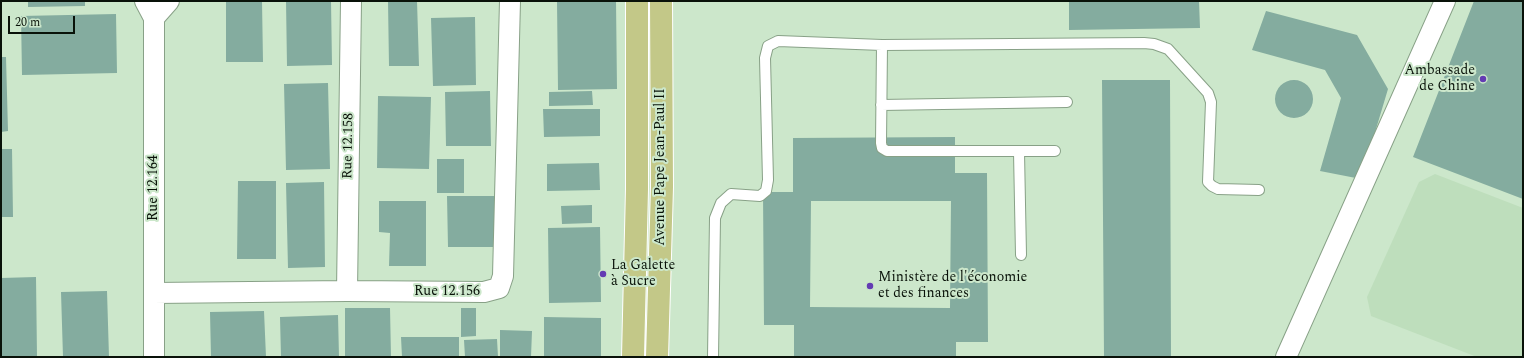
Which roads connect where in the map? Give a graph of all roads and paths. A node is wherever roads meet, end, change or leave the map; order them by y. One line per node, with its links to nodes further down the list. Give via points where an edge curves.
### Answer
1 (169, 1): 7 (street)
2 (351, 1): 15 (street, Rue 12.158)
3 (510, 1): 15 (street, Rue 12.156, via 503,276 499,288 484,292)
4 (637, 1): 18 (main road, Avenue Pape Jean-Paul II, via 637,189)
5 (661, 1): 19 (main road, Avenue Pape Jean-Paul II, via 662,187)
6 (1445, 1): 21 (street)
7 (150, 10): 16 (street, Rue 12.164)
8 (882, 45): 10 (lane); 13 (lane, via 1144,43 1168,49 1208,94 1211,102 1208,182 1218,189); 20 (lane, via 778,41 768,46 765,58 768,180 766,191 760,196 731,194 721,203 715,218)
9 (1067, 102): 10 (lane)
10 (882, 105): 12 (lane, via 881,143 882,148 887,151)
11 (1055, 151): 12 (lane)
12 (1019, 152): 14 (lane)
13 (1259, 190)
14 (1022, 255)
15 (347, 291): 16 (street, Rue 12.156)
16 (154, 293): 17 (street, Rue 12.164)
17 (154, 357)
18 (633, 357)
19 (657, 357)
20 (713, 357)
21 (1286, 357)

